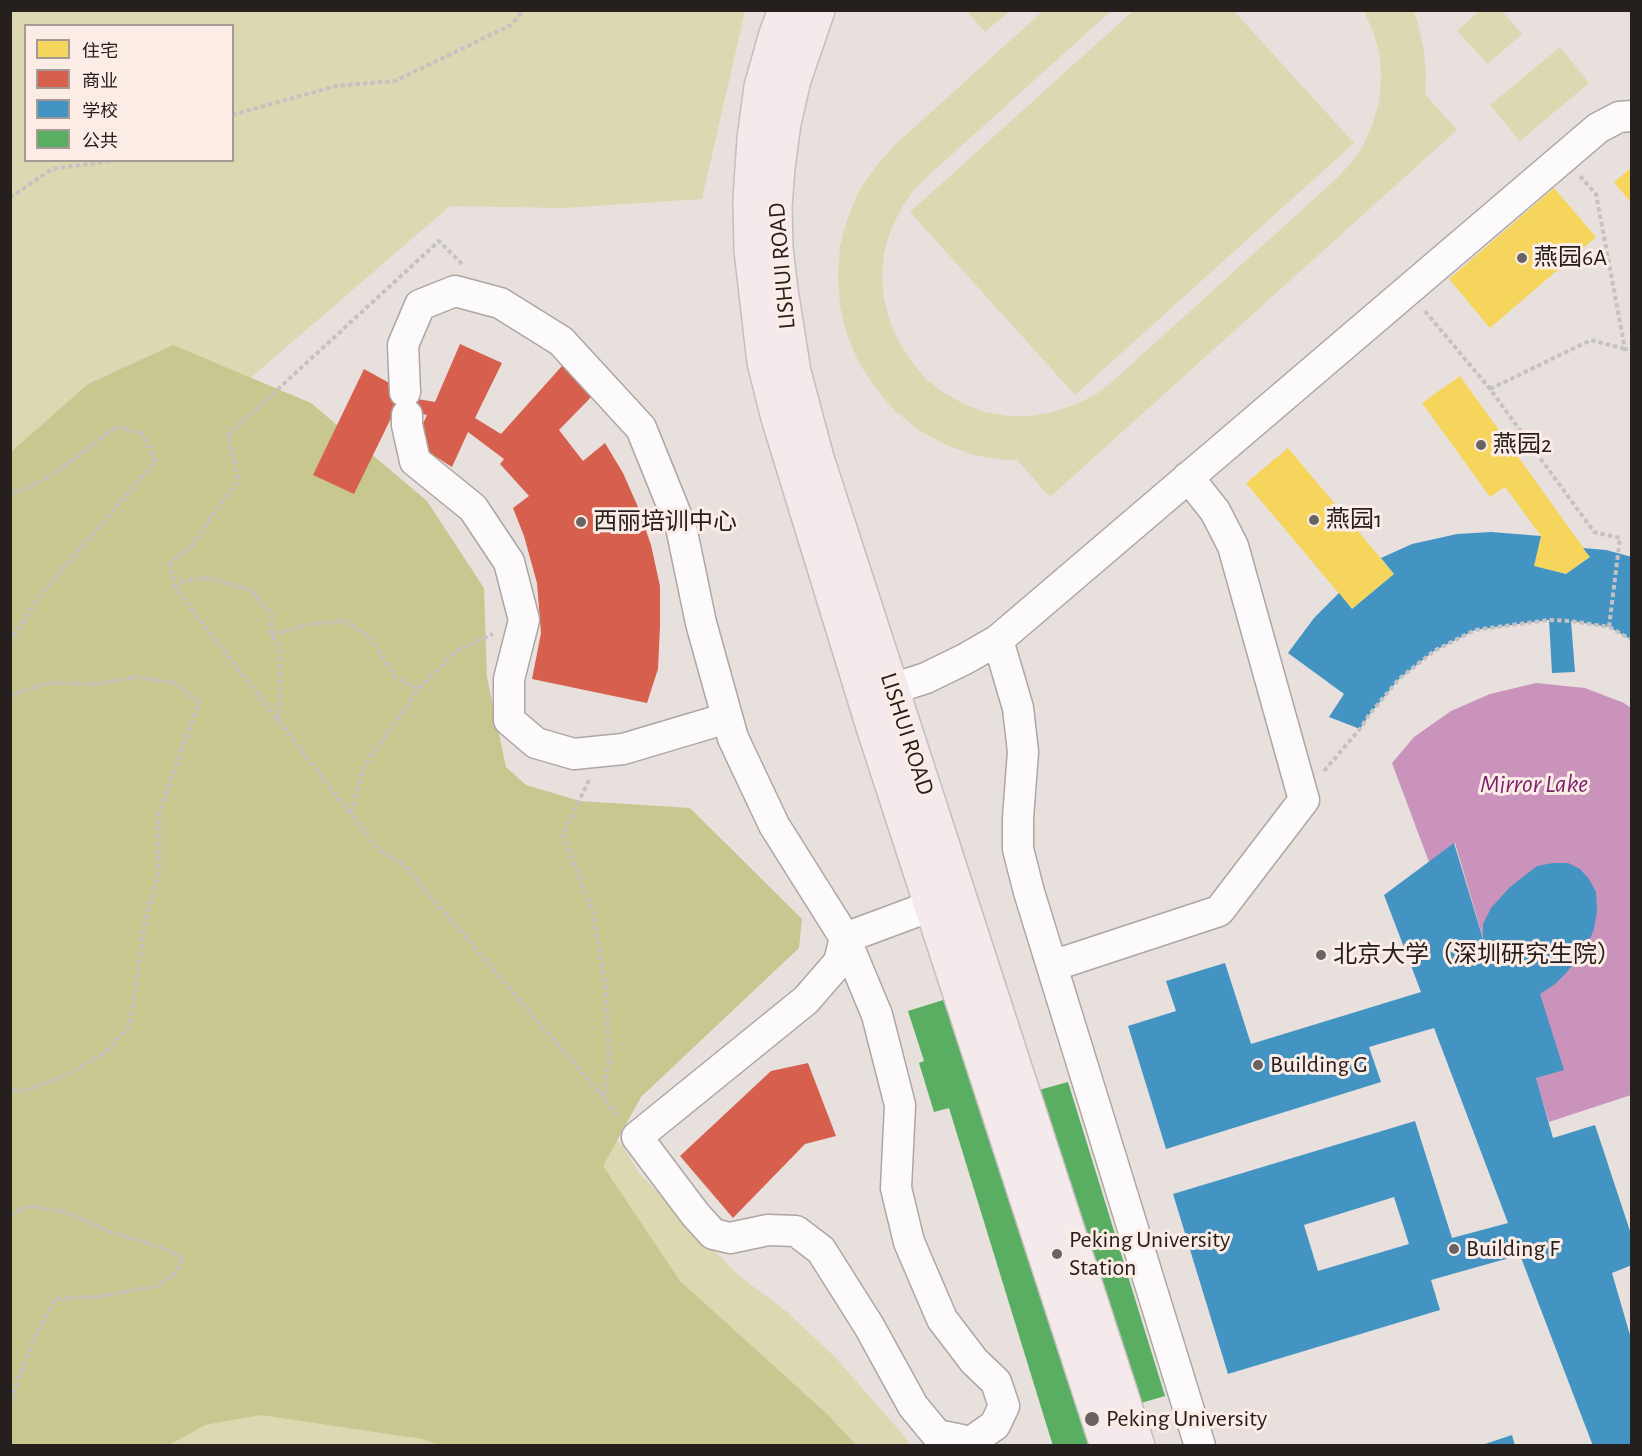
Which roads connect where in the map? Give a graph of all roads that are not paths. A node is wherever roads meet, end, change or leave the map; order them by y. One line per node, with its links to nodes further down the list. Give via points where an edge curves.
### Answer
1 (785, 10): 8 (main road, LISHUI ROAD, via 762,87 750,199 751,250 764,362)
2 (818, 10): 6 (main road, LISHUI ROAD, via 784,123 775,207 776,248 804,414)
3 (1632, 116): 4 (street, via 1618,117 1598,128)
4 (1188, 477): 5 (street); 10 (street, via 1215,511 1233,546 1304,800 1219,911)
5 (998, 640): 6 (street, via 926,678); 10 (street, via 1018,708 1023,752 1018,849)
6 (892, 689): 12 (main road, LISHUI ROAD)
7 (727, 718): 7 (street, via 701,623 681,527 641,428 561,341 500,303 455,291 420,305 403,345 407,425 415,461 473,508 509,562 524,620 509,679 509,720 536,743 574,754 623,749); 9 (street, via 774,825)
8 (931, 906): 9 (street); 11 (main road, LISHUI ROAD)
9 (845, 938): 9 (street, via 839,962 806,1000 637,1137 713,1234 730,1238 768,1230 796,1231 821,1250 913,1406 937,1435 971,1442 995,1425 1004,1406 996,1382 974,1361 942,1319 909,1242 896,1188 900,1105 877,1016)
10 (1052, 966): 13 (street)
11 (1107, 1446)
12 (1138, 1446)
13 (1200, 1446)

